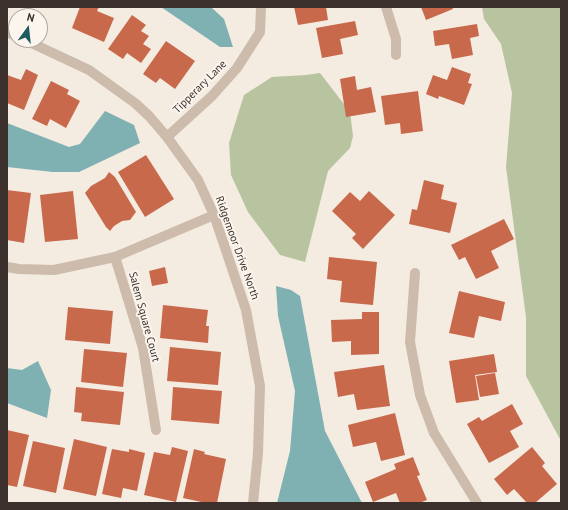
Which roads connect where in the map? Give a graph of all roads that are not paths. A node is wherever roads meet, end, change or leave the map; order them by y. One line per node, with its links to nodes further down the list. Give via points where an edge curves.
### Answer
1 (260, 7): 5 (street, Tipperary Lane, via 260,32 237,68 212,96)
2 (386, 7): 4 (street, via 396,39)
3 (42, 48): 5 (street, Ridgemoor Drive North, via 89,70 135,103)
4 (396, 55)
5 (167, 137): 6 (street, Ridgemoor Drive North, via 198,180)
6 (214, 215): 7 (street); 11 (street, Ridgemoor Drive North, via 246,310 260,386 258,453)
7 (115, 257): 8 (street, via 54,270); 10 (street, Salem Square Court, via 143,348)
8 (7, 267)
9 (415, 273): 12 (street, via 410,342 420,395 434,433)
10 (156, 430)
11 (253, 503)
12 (478, 503)

